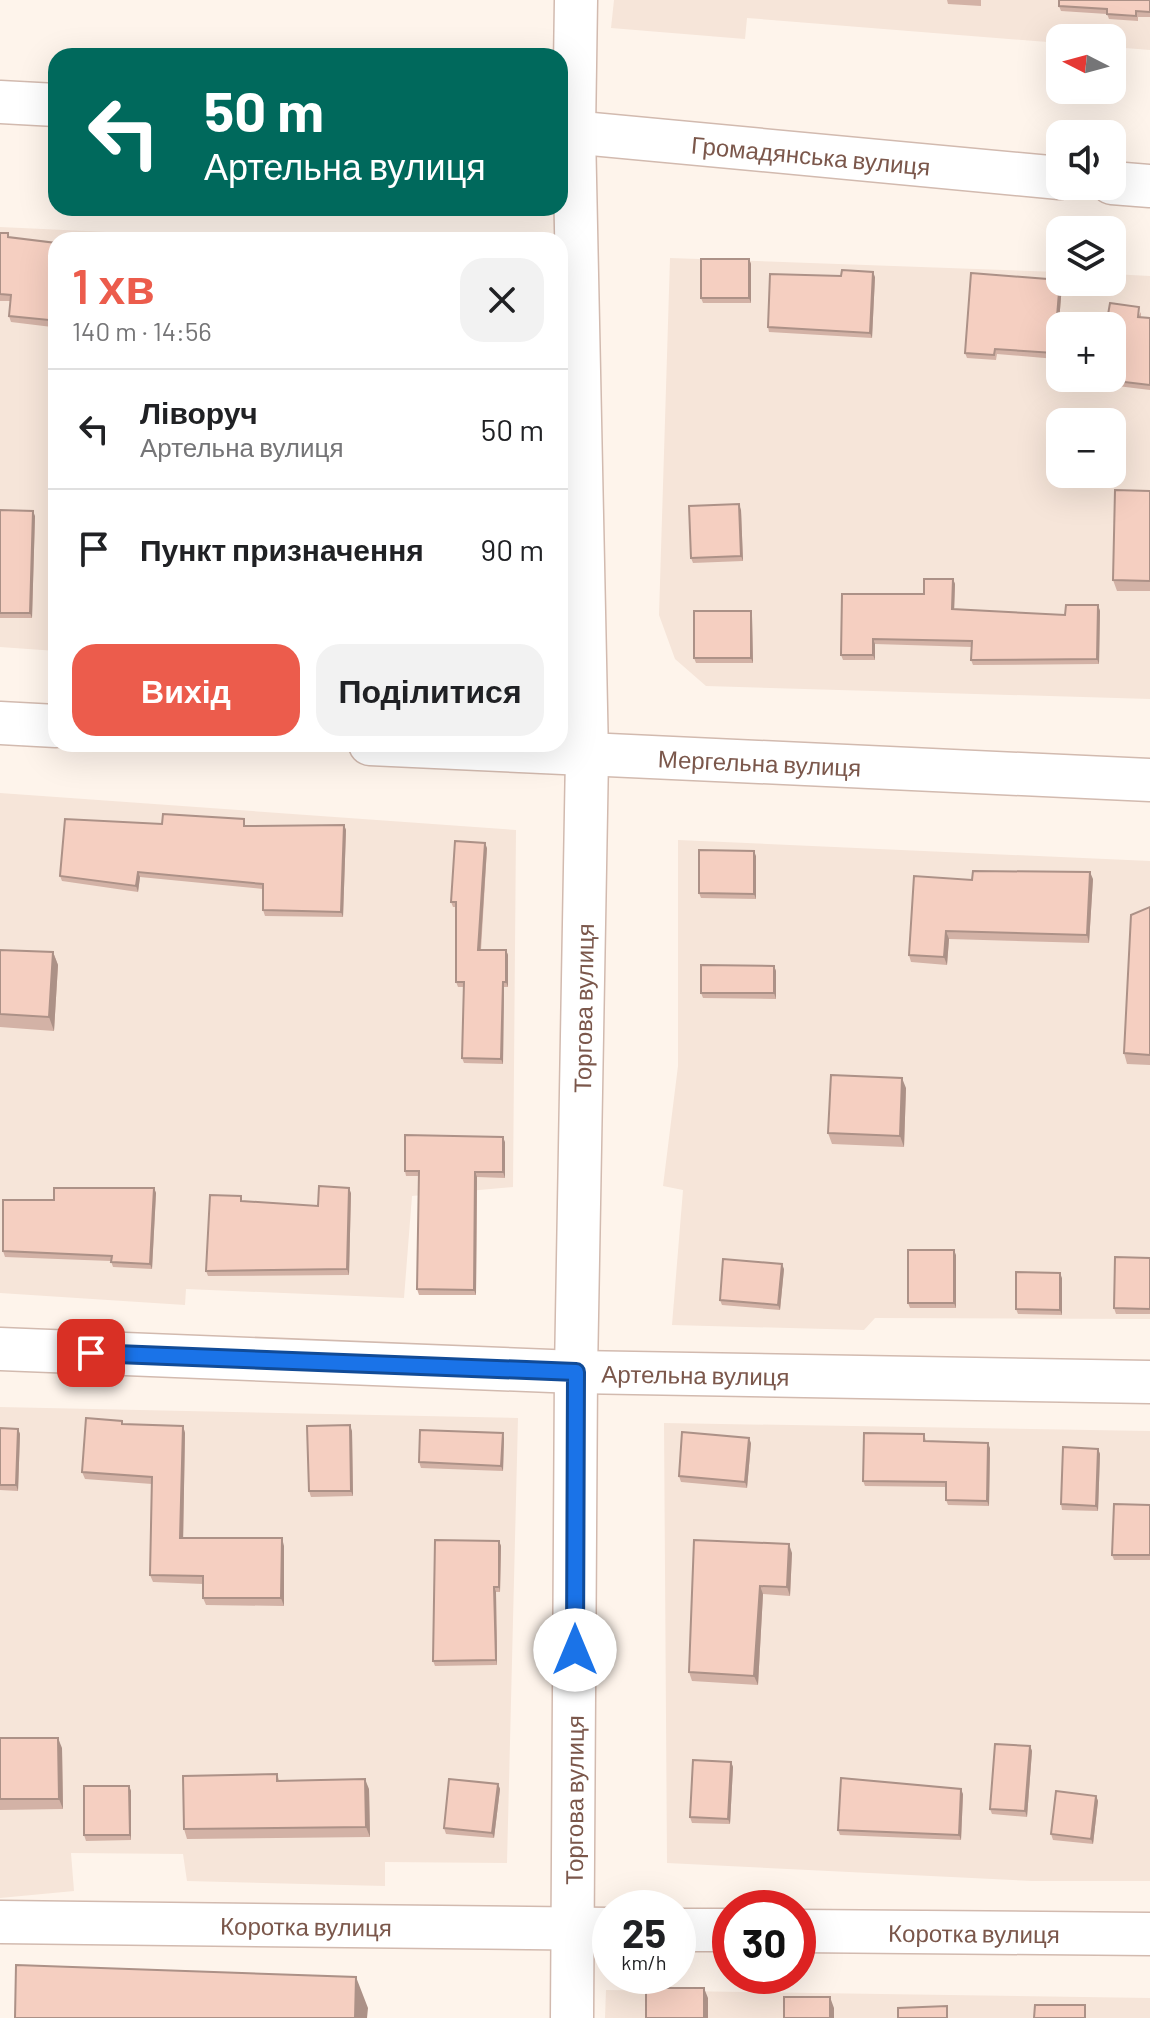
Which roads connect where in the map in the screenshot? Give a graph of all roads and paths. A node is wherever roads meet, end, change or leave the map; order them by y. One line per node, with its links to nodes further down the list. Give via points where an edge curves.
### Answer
1 (576, 0): 4 (street, Торгова вулиця)
2 (0, 102): 3 (street)
3 (48, 105)
4 (568, 116)
5 (568, 131): 7 (street, Громадянська вулиця)
6 (568, 162): 13 (street, Торгова вулиця)
7 (1046, 177)
8 (1126, 184): 9 (street)
9 (1150, 186)
10 (0, 723): 11 (street)
11 (48, 726)
12 (515, 752): 13 (street, Мергельна вулиця)
13 (587, 756): 14 (street, Мергельна вулиця); 16 (street, Торгова вулиця)
14 (1150, 780)
15 (0, 1349): 16 (street, Артельна вулиця)
16 (576, 1372): 17 (street, Артельна вулиця); 19 (street, Торгова вулиця)
17 (1150, 1382)
18 (0, 1922): 19 (street, Коротка вулиця)
19 (592, 1929): 22 (street, Торгова вулиця)
20 (816, 1931): 21 (street, Коротка вулиця)
21 (1150, 1934)
22 (572, 2018)

